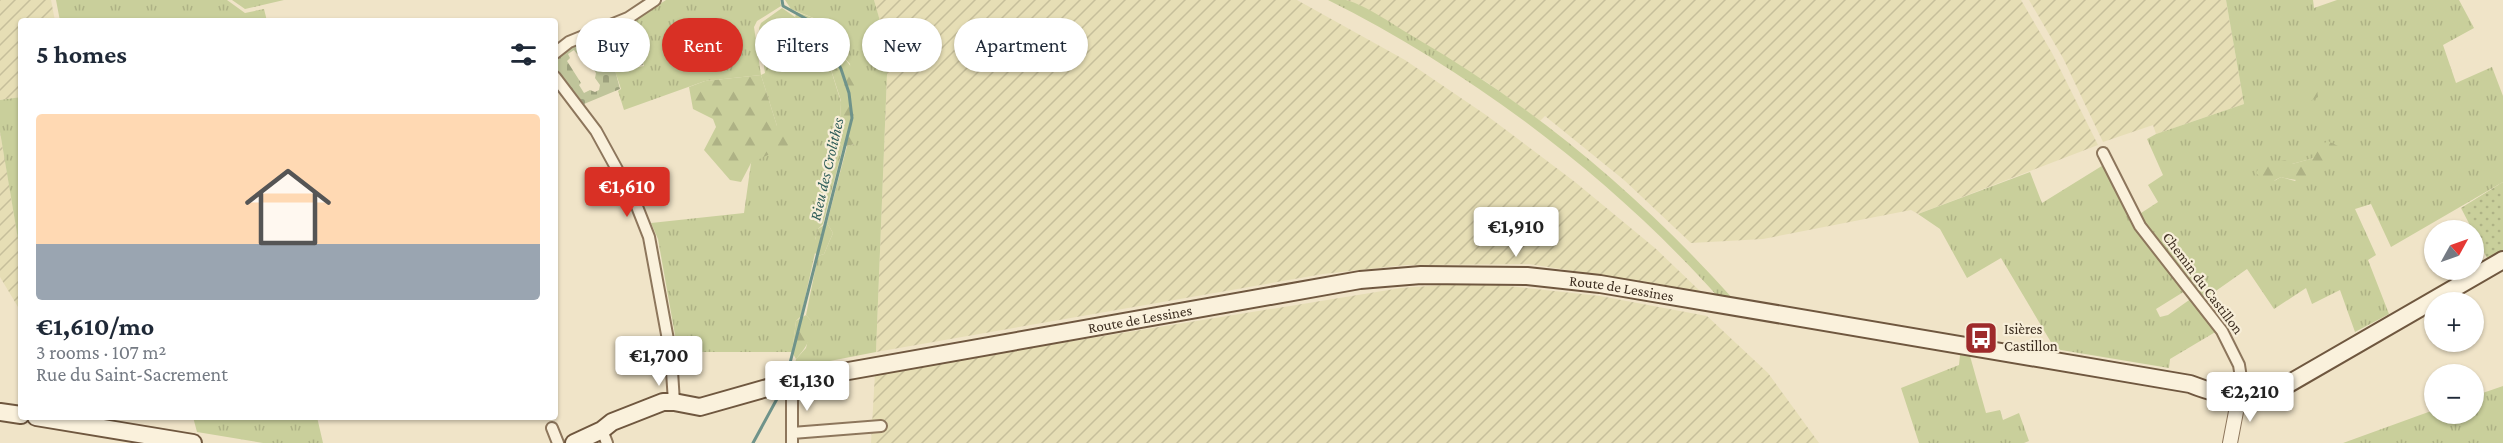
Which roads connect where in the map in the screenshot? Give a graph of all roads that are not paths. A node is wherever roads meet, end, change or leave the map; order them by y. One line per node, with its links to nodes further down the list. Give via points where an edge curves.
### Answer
1 (655, 0): 2 (street, via 628,18 569,42)
2 (558, 51)
3 (558, 81): 8 (street, via 596,130 649,237)
4 (2103, 153): 7 (street, Chemin du Castillon, via 2140,226 2222,331 2239,365)
5 (2503, 260): 7 (main road, Route de Lessines, via 2271,394)
6 (792, 381): 7 (main road, Route de Lessines, via 1360,280 1421,275 1527,276 1600,284 2190,384); 8 (main road, Route de Lessines, via 700,407); 15 (street)
7 (2239, 396): 19 (street, Chemin du Castillon)
8 (674, 402): 14 (main road, Route de Lessines, via 663,402 612,423)
9 (0, 412): 10 (main road)
10 (18, 415)
11 (54, 420): 16 (main road)
12 (881, 426): 15 (street)
13 (552, 428): 17 (street)
14 (605, 436): 18 (main road, Route de Lessines)
15 (792, 438)
16 (193, 443)
17 (558, 443)
18 (574, 443)
19 (2230, 443)

